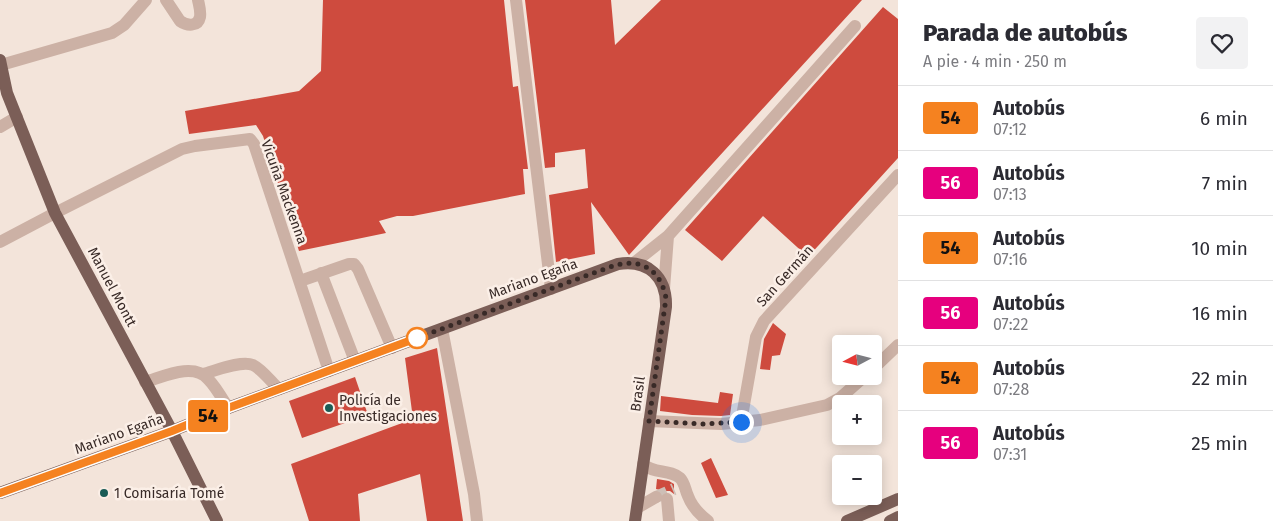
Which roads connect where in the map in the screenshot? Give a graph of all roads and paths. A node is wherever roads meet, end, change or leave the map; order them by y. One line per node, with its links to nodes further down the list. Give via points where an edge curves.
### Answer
1 (146, 0): 6 (street, via 112,33)
2 (166, 0): 3 (street, via 180,21 190,25 200,18)
3 (198, 0)
4 (516, 0): 16 (street)
5 (855, 26): 11 (street)
6 (0, 63): 7 (main road, Manuel Montt)
7 (17, 117): 8 (street); 10 (main road, Manuel Montt)
8 (0, 127)
9 (898, 175): 30 (street, San Germán, via 764,321 756,337)
10 (55, 213): 12 (street, Vicuña Mackenna); 15 (street, Vicuña Mackenna, via 182,150 250,139); 25 (main road, Manuel Montt)
11 (668, 236): 13 (street); 17 (street)
12 (0, 242)
13 (634, 263): 16 (main road, Mariano Egaña, via 618,264); 17 (main road, Brasil, via 655,273)
14 (321, 273): 15 (street); 20 (street, via 354,264); 22 (street)
15 (300, 280): 23 (street, Vicuña Mackenna)
16 (551, 289): 18 (main road, Mariano Egaña)
17 (664, 289): 29 (main road, Brasil, via 666,306)
18 (442, 329): 20 (main road, Mariano Egaña); 39 (street)
19 (898, 345): 21 (street)
20 (392, 348): 22 (main road, Mariano Egaña)
21 (882, 360)
22 (355, 362): 23 (main road, Mariano Egaña)
23 (329, 371): 27 (main road, Mariano Egaña)
24 (203, 374): 25 (street, via 187,371); 27 (street, via 248,364); 28 (street)
25 (145, 382): 31 (main road, Manuel Montt)
26 (855, 385): 30 (street, via 827,405)
27 (279, 389): 28 (main road, Mariano Egaña)
28 (228, 408): 31 (main road, Mariano Egaña)
29 (649, 421): 30 (street); 32 (main road, Brasil)
30 (741, 422)
31 (172, 431): 34 (main road, Mariano Egaña); 38 (main road, Manuel Montt)
32 (643, 464): 33 (street, via 680,478); 36 (main road, Brasil)
33 (670, 492): 36 (street); 40 (street); 41 (street, via 688,496 698,514)
34 (0, 493)
35 (898, 499): 42 (main road)
36 (636, 515)
37 (898, 517): 43 (main road)
38 (217, 521)
39 (477, 521)
40 (669, 521)
41 (708, 521)
42 (847, 521)
43 (890, 521)

